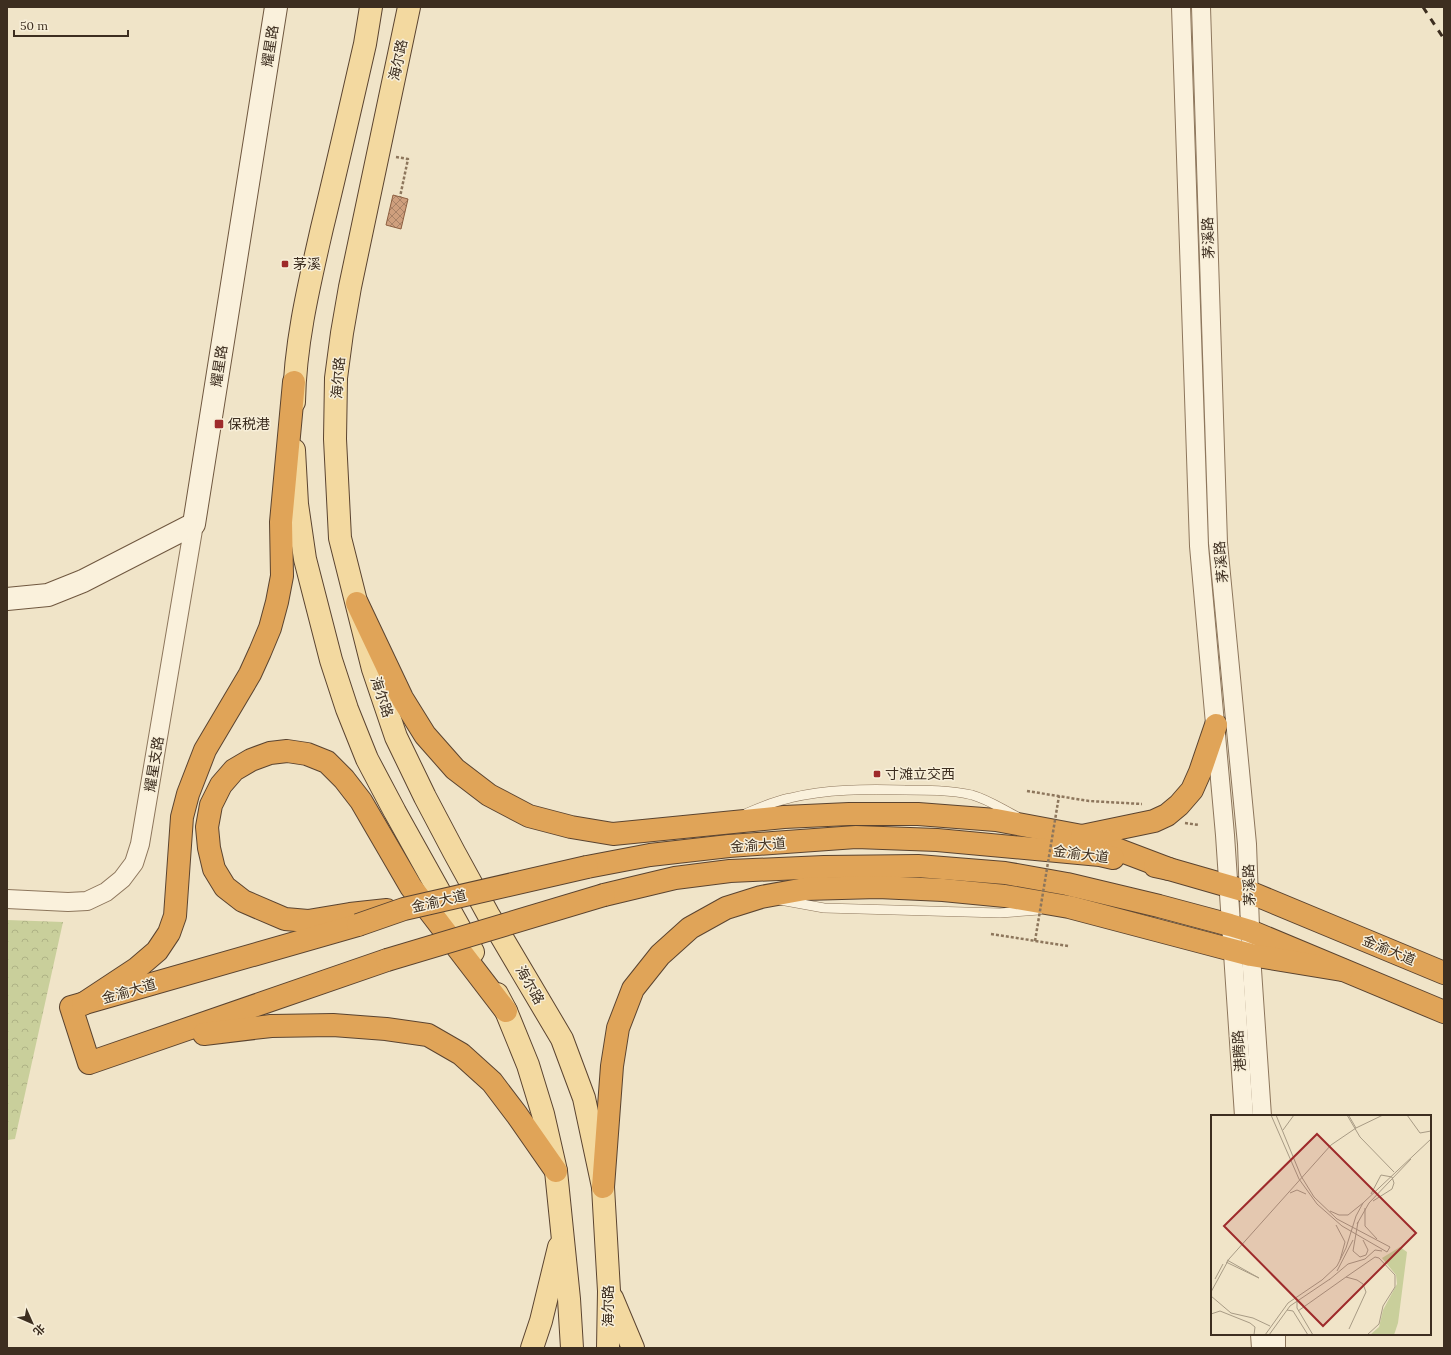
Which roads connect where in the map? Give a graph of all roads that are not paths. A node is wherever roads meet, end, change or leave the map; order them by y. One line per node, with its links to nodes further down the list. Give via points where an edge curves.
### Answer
1 (276, 7): 7 (street, 耀星路)
2 (371, 7): 6 (main road, via 312,274)
3 (409, 7): 9 (main road, 海尔路, via 350,287 336,378 335,439 340,538)
4 (1181, 7): 10 (street, 茅溪路, via 1199,546)
5 (1201, 7): 14 (street, 茅溪路, via 1218,543 1247,844)
6 (294, 382): 23 (highway, via 282,522 282,576 277,602 270,628 250,674 205,750 188,794 182,818 175,916 169,933 157,951 136,970); 24 (main road, via 297,504 305,559 331,660 347,710 367,759)
7 (194, 524): 8 (street, via 84,581 48,595); 15 (street, 耀星支路, via 140,844 134,863 122,879 106,892 87,901)
8 (7, 599)
9 (357, 604): 11 (highway, via 402,698 425,736 455,769 489,795 529,816 613,834 784,817 918,814 996,820); 30 (main road, 海尔路, via 373,668 396,737 488,914 562,1039 584,1098)
10 (1216, 725): 11 (highway, via 1192,790 1167,815 1154,821); 13 (street, 茅溪路)
11 (1082, 836): 12 (highway)
12 (1169, 869): 13 (highway, 金渝大道); 16 (highway, 金渝大道, bridge, via 1100,855 937,840 856,837 729,846 650,856 587,867)
13 (1228, 886): 14 (highway, 金渝大道); 17 (street, 茅溪路)
14 (1249, 892): 18 (street, 茅溪路); 21 (highway, 金渝大道)
15 (7, 899)
16 (354, 920): 23 (highway, 金渝大道); 24 (highway, via 285,919 243,901 225,887 214,869 207,827 211,805 221,785 234,770 270,753 287,751 307,754 327,762 344,778 361,801 411,887)
17 (1230, 925): 18 (highway, 金渝大道); 19 (street, 茅溪路); 26 (highway, 金渝大道, bridge, via 1067,884 1005,873 918,866 824,866 730,871 675,878 604,895 387,960)
18 (1250, 932): 19 (street, 茅溪路); 20 (highway, 金渝大道)
19 (1242, 953): 20 (highway); 22 (street, 茅溪路); 28 (street, 茅溪路); 30 (highway, via 1069,907 1005,896 943,890 878,887 805,889 761,897 726,908 690,928 660,955 633,989 618,1028 612,1066)
20 (1342, 970): 25 (highway, 金渝大道)
21 (1444, 973)
22 (1235, 987): 27 (street, 港腾路)
23 (77, 1006): 26 (highway, 金渝大道, via 89,1063)
24 (506, 1011): 29 (main road, via 528,1065)
25 (1444, 1012)
26 (140, 1046): 29 (highway, via 227,1030 271,1026 386,1028 428,1036 460,1054 492,1082)
27 (1244, 1115)
28 (1262, 1115)
29 (556, 1171): 31 (main road)
30 (603, 1187): 32 (main road, 海尔路)
31 (563, 1231): 35 (main road); 36 (main road)
32 (609, 1291): 37 (main road, 海尔路); 38 (main road)
33 (1260, 1335): 39 (street)
34 (1276, 1335): 40 (street)
35 (532, 1348)
36 (572, 1348)
37 (608, 1348)
38 (633, 1348)
39 (1261, 1348)
40 (1276, 1348)

